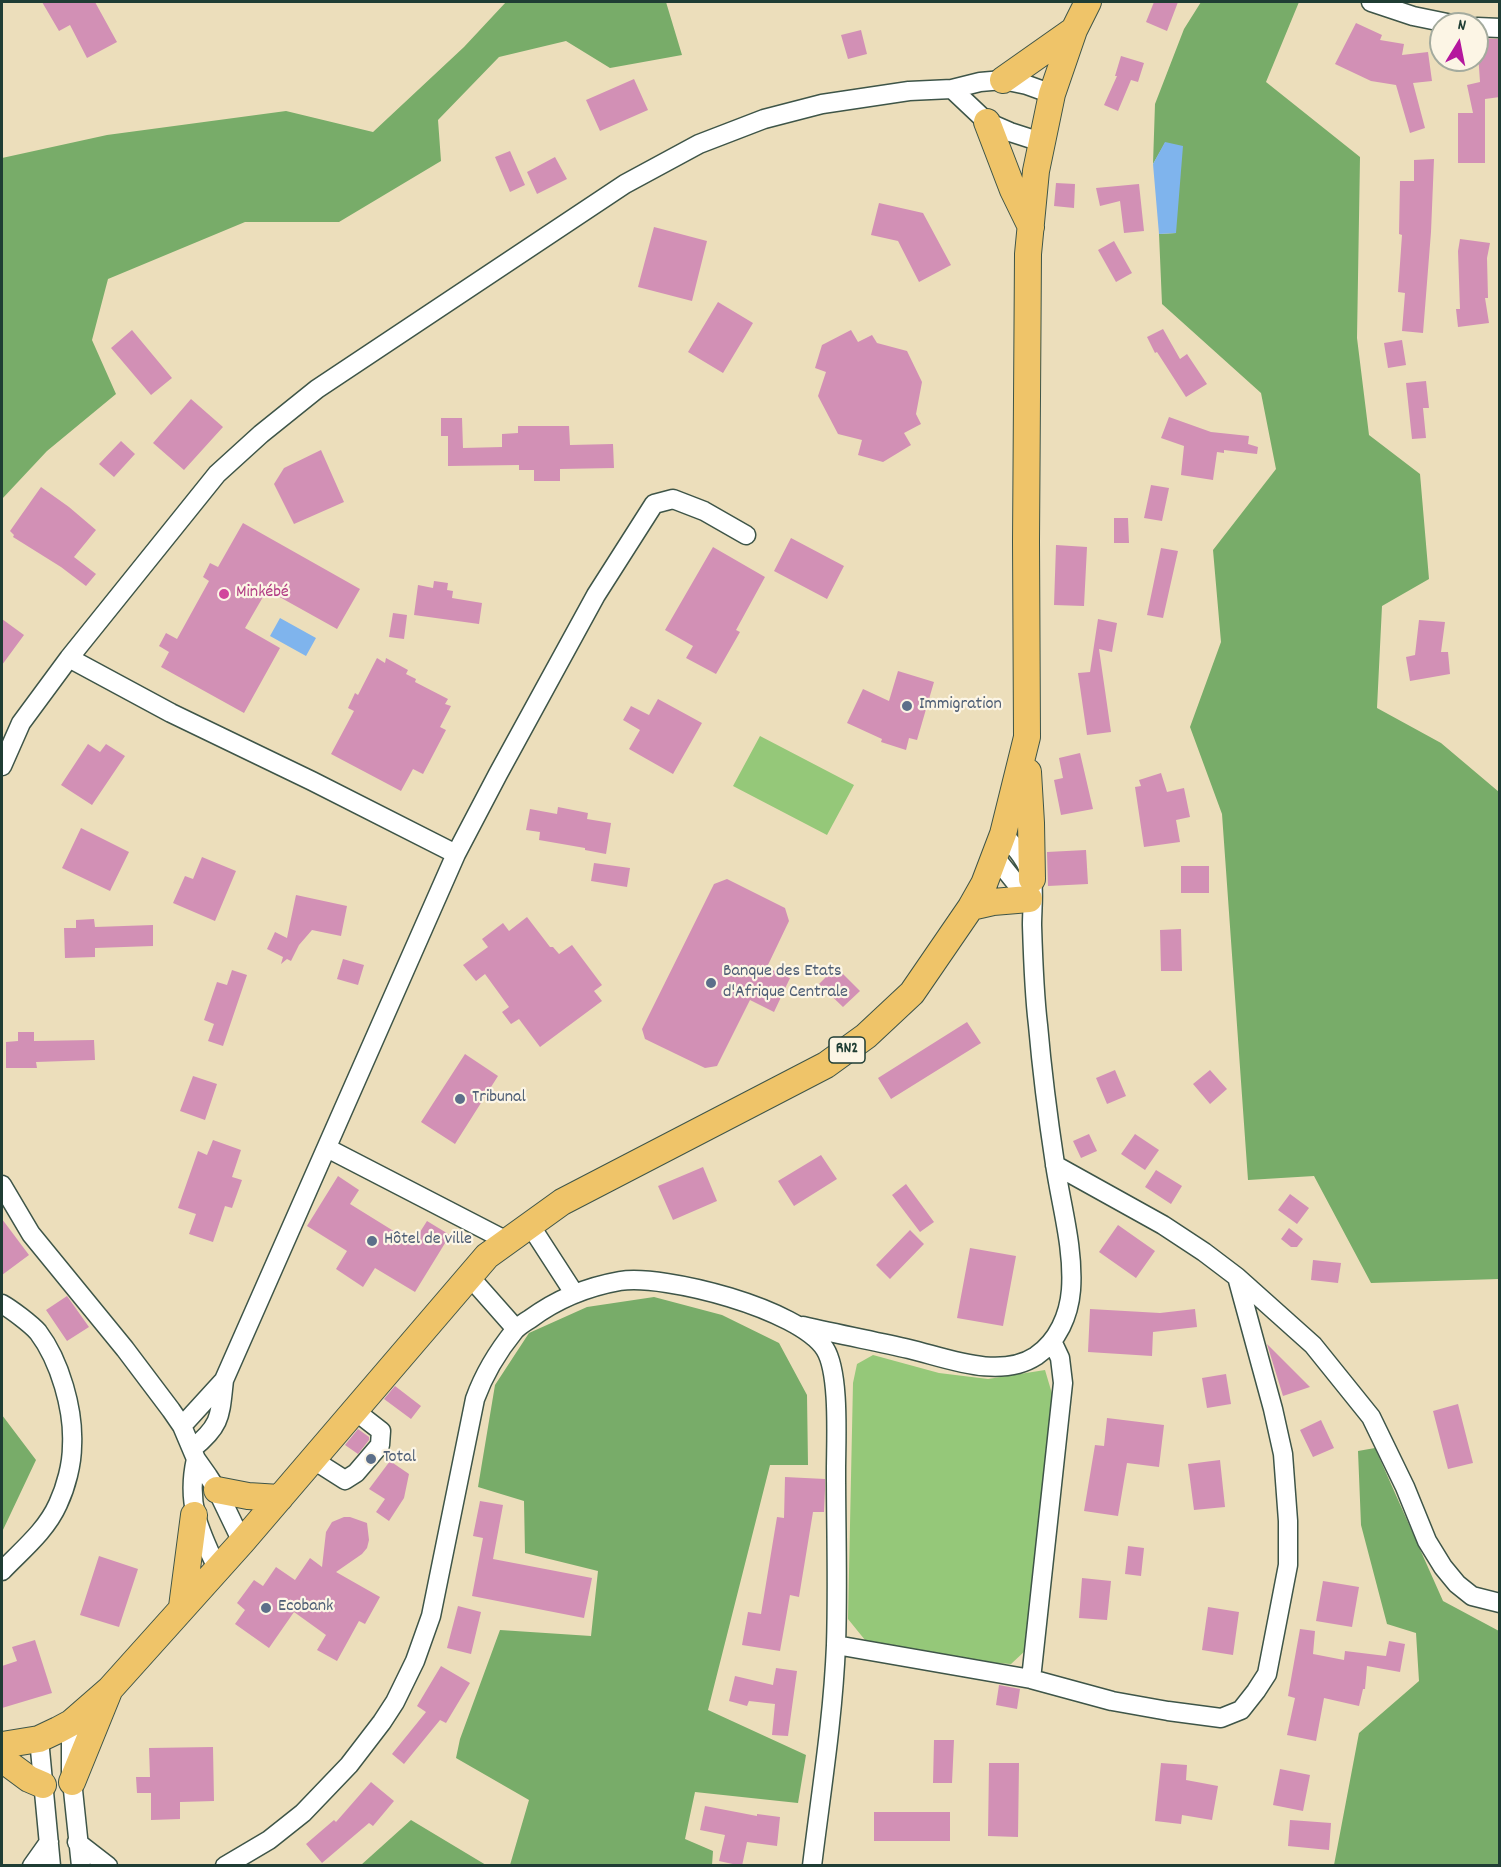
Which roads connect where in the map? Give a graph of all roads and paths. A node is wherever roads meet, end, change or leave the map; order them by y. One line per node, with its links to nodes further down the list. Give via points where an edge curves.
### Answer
1 (1088, 2): 4 (highway, RN2)
2 (1371, 2): 3 (street)
3 (1429, 19)
4 (1074, 30): 5 (highway); 7 (highway, RN2)
5 (1003, 80): 6 (street); 7 (street)
6 (952, 89): 8 (street); 12 (street, via 822,104 764,119 699,144 625,184 316,389 261,434 218,474)
7 (1052, 94): 9 (highway, RN2)
8 (987, 122): 9 (street); 10 (highway)
9 (1041, 142): 10 (highway, RN2)
10 (1031, 228): 13 (highway, RN2)
11 (746, 535): 16 (street, via 704,511 672,499 654,504 596,595)
12 (69, 658): 14 (street, via 21,723); 16 (street)
13 (1027, 737): 15 (highway, RN2); 17 (highway)
14 (2, 766)
15 (999, 845): 17 (street, via 1018,852 1026,865); 18 (highway, RN2)
16 (456, 855): 19 (street)
17 (1031, 894): 18 (highway); 20 (street, via 1037,1024)
18 (971, 907): 22 (highway, RN2, via 912,993 866,1036 826,1065 562,1202)
19 (327, 1149): 23 (street); 31 (street)
20 (1055, 1165): 25 (street, via 1163,1225); 30 (street, via 1070,1248 1071,1290 1064,1322)
21 (2, 1185): 33 (street, via 31,1233)
22 (530, 1225): 23 (highway, RN2); 26 (street)
23 (507, 1241): 24 (highway, RN2)
24 (470, 1277): 29 (street); 32 (highway, RN2)
25 (1237, 1277): 42 (street, via 1312,1345 1371,1416 1427,1541 1456,1584 1472,1596); 45 (street, via 1283,1454 1288,1565 1267,1674 1241,1710 1221,1718 1112,1701)
26 (574, 1293): 28 (street, via 627,1280 666,1282 738,1300); 29 (street)
27 (2, 1304): 41 (street, via 37,1332 53,1360 65,1391 72,1447 58,1505 39,1534)
28 (798, 1325): 30 (street, via 961,1364 995,1367 1035,1356); 44 (street, via 825,1350 834,1383)
29 (516, 1329): 59 (street, via 488,1368 475,1400 430,1616 395,1702 349,1765 303,1814)
30 (1053, 1341): 45 (street, via 1063,1383)
31 (224, 1380): 33 (street); 34 (street, via 220,1416)
32 (354, 1410): 35 (highway, RN2); 35 (street, via 381,1431 380,1445 356,1473 345,1479)
33 (182, 1426): 34 (street)
34 (194, 1454): 36 (street); 38 (street)
35 (312, 1459): 37 (highway, RN2)
36 (217, 1490): 37 (highway); 39 (street)
37 (280, 1498): 39 (highway, RN2)
38 (194, 1515): 40 (street); 43 (highway)
39 (242, 1542): 40 (highway, RN2)
40 (218, 1568): 43 (highway, RN2)
41 (2, 1571)
42 (1500, 1603)
43 (182, 1607): 46 (highway, RN2)
44 (836, 1645): 45 (street); 60 (street)
45 (1031, 1679)
46 (110, 1689): 47 (highway, RN2); 51 (highway)
47 (71, 1723): 48 (highway, RN2); 51 (street)
48 (39, 1739): 49 (highway, RN2); 52 (street)
49 (2, 1745)
50 (2, 1759): 52 (highway)
51 (72, 1782): 54 (street)
52 (43, 1785): 53 (street)
53 (49, 1842): 55 (street); 56 (street)
54 (77, 1842): 57 (street); 58 (street)
55 (32, 1866)
56 (51, 1866)
57 (81, 1866)
58 (108, 1866)
59 (225, 1866)
60 (812, 1866)

